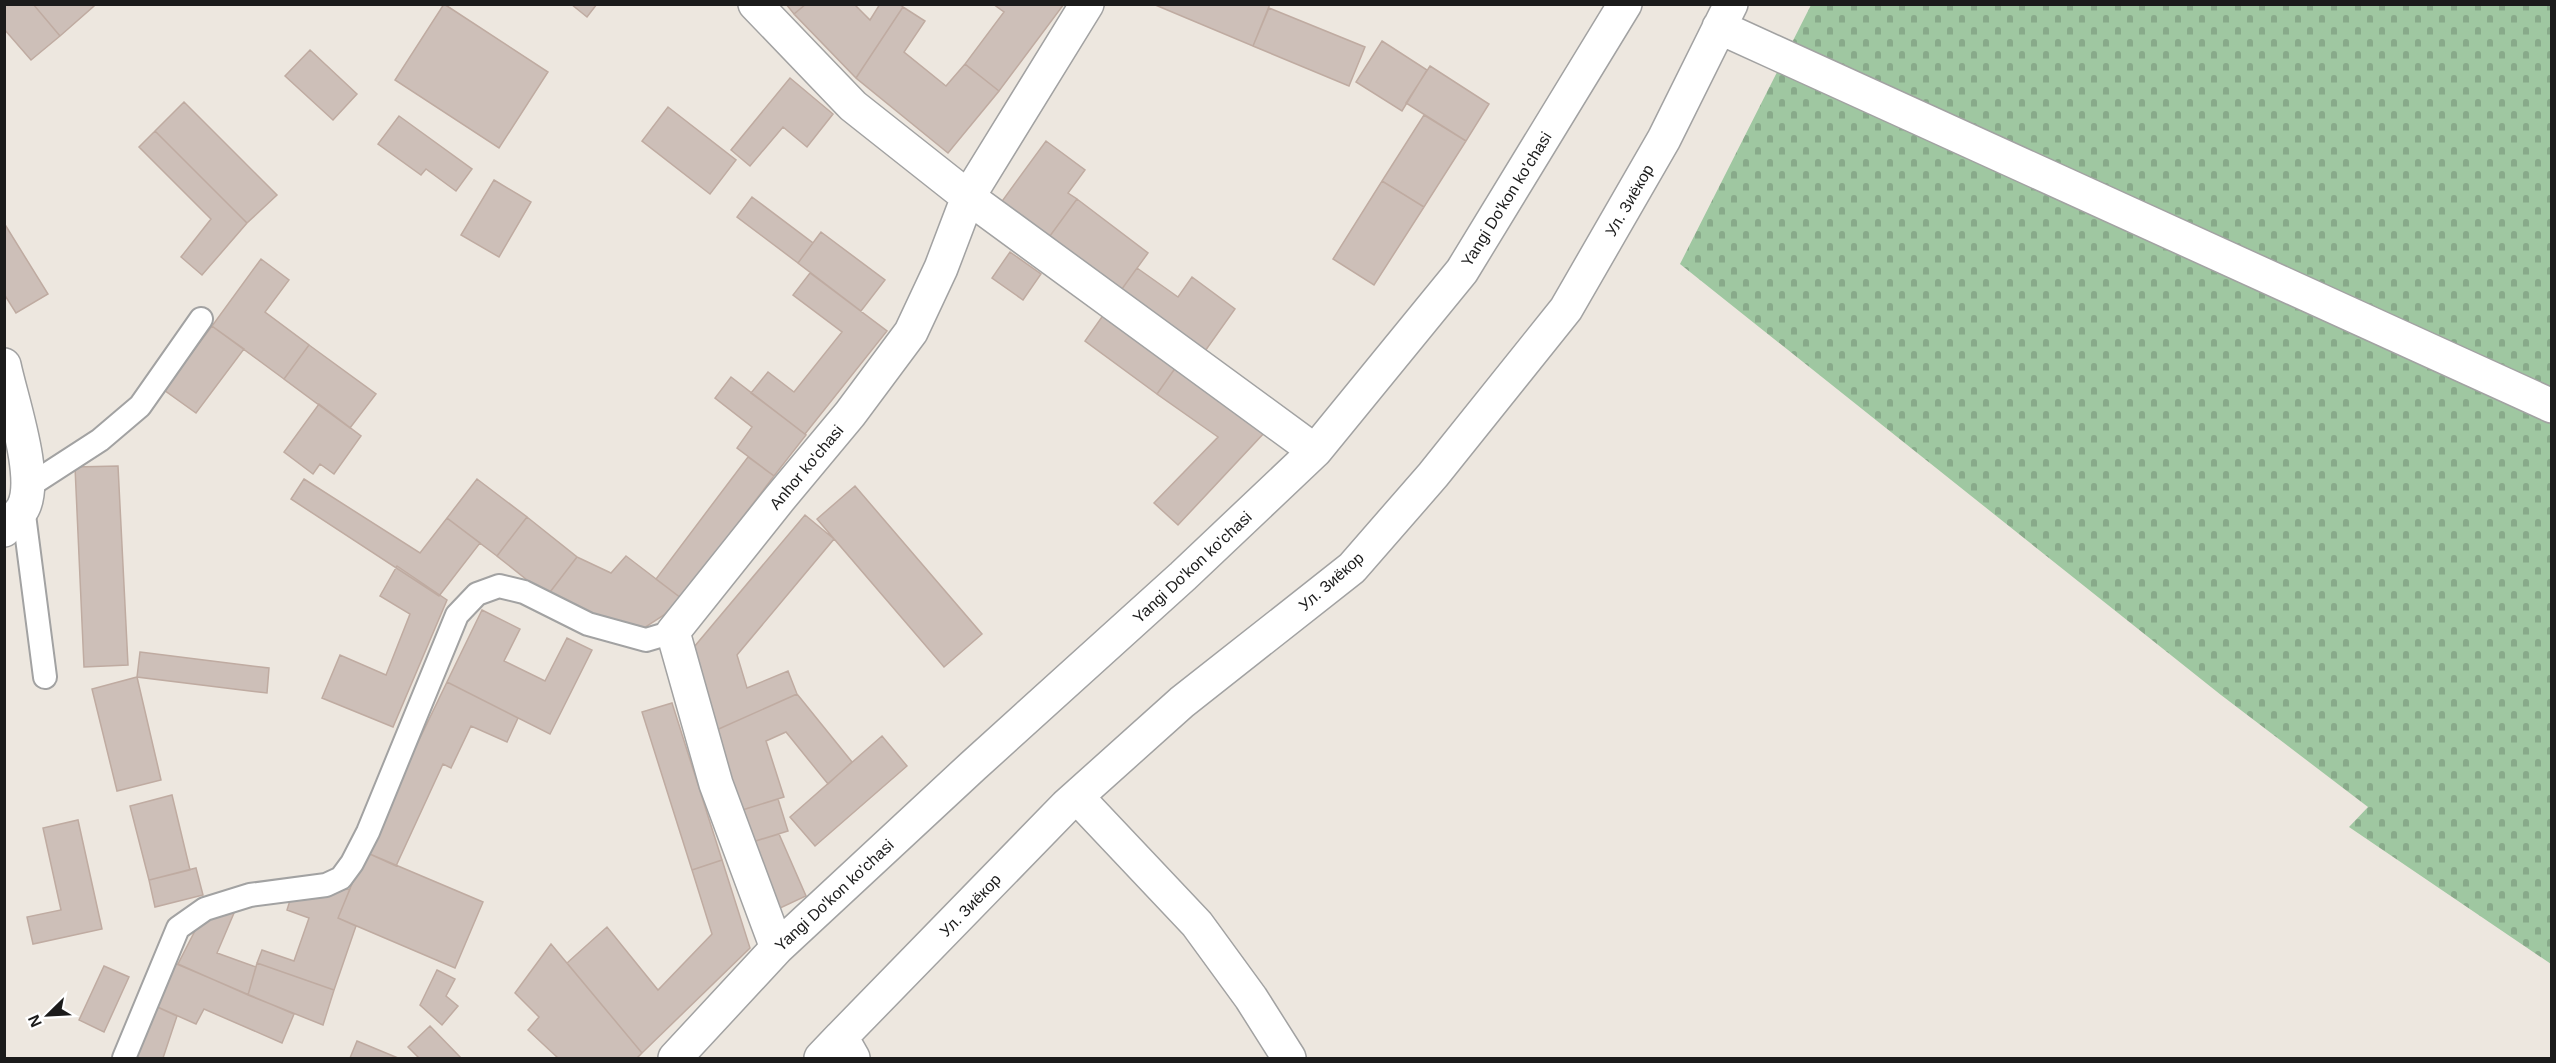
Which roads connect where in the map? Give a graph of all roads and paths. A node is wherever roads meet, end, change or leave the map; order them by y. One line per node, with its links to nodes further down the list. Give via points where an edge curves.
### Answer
1 (755, 4): 5 (street, via 853,106)
2 (1087, 4): 5 (street, Anhor ko'chasi)
3 (1625, 4): 9 (street, Yangi Do'kon ko'chasi, via 1462,271)
4 (1725, 16): 8 (street); 13 (street, Ул. Зиёкор, via 1664,139 1566,309 1433,475 1352,568 1182,702)
5 (968, 197): 9 (street); 11 (street, Anhor ko'chasi, via 911,332 850,414)
6 (201, 319): 10 (lane, via 140,406)
7 (4, 365): 10 (street, via 26,459)
8 (2552, 406)
9 (1315, 451): 14 (street, Yangi Do'kon ko'chasi)
10 (19, 508): 12 (lane)
11 (673, 632): 14 (street, via 716,784); 16 (lane, via 646,640 588,624 524,591 499,586 477,594 458,615 368,832 341,878 326,885 250,895 205,909 178,928)
12 (45, 677)
13 (1077, 796): 15 (street, Ул. Зиёкор); 18 (street, via 1197,924)
14 (777, 948): 17 (street, Yangi Do'kon ko'chasi)
15 (838, 1051)
16 (124, 1059)
17 (675, 1059)
18 (1289, 1059)

